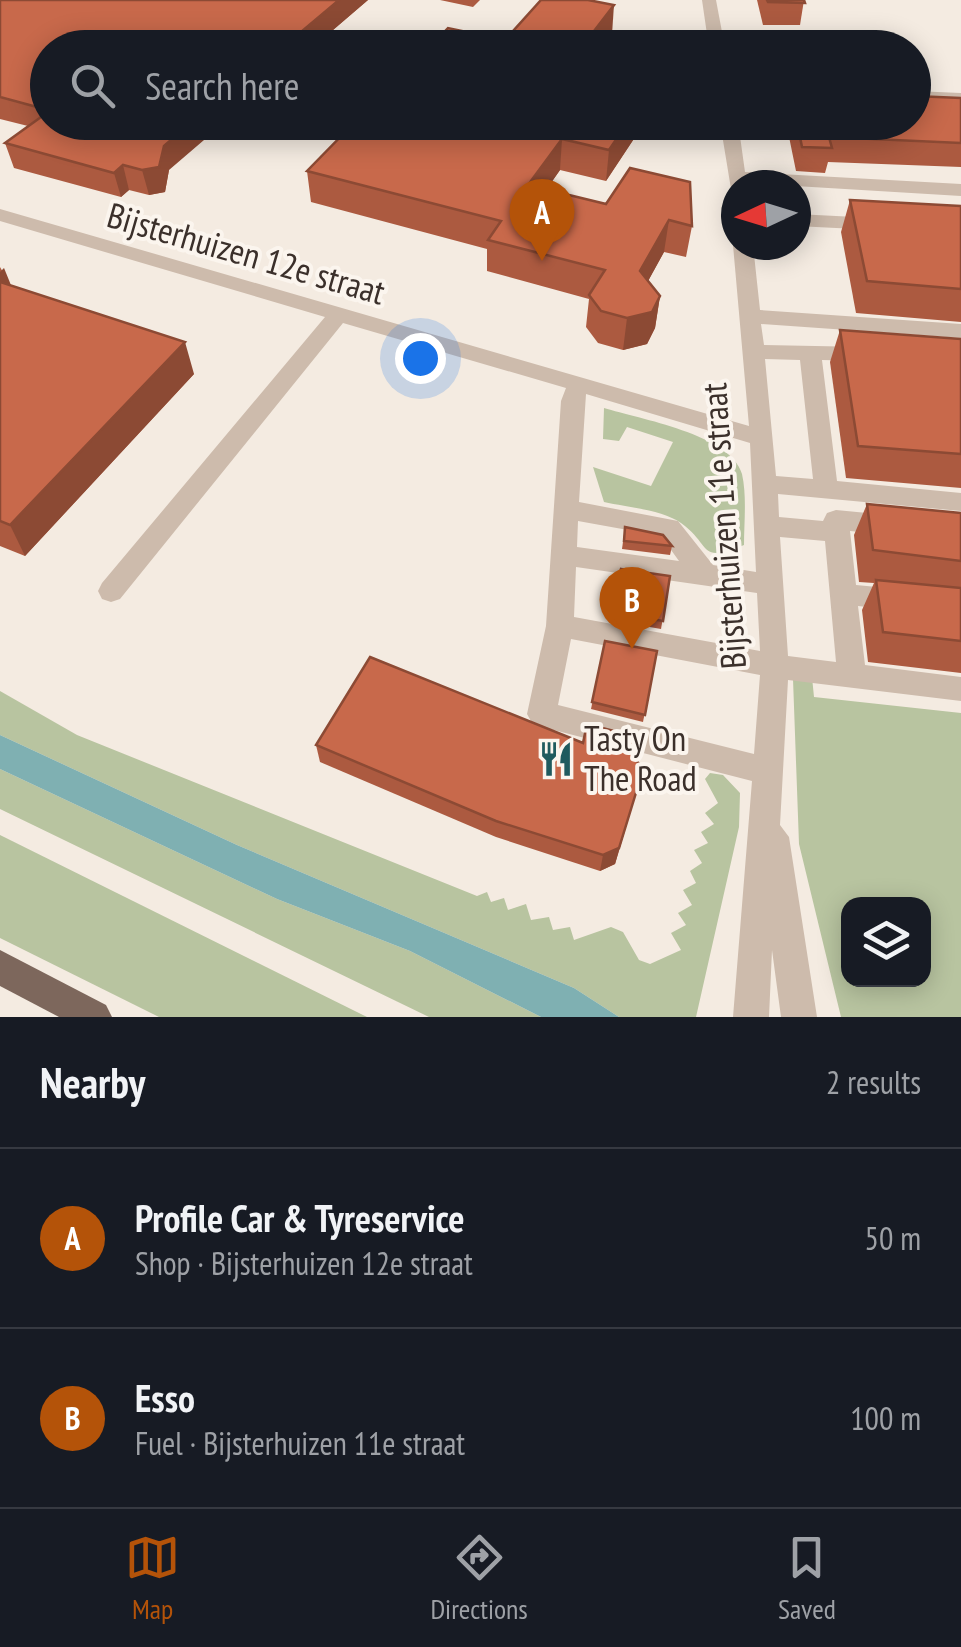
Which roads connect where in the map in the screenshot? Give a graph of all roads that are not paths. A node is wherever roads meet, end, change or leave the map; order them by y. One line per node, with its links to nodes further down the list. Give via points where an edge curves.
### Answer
1 (708, 0): 2 (street)
2 (714, 30)
3 (931, 97): 4 (street)
4 (961, 98)
5 (731, 140): 6 (street)
6 (736, 170)
7 (811, 184): 8 (street)
8 (961, 190)
9 (0, 215): 13 (street, Bijsterhuizen 12e straat)
10 (811, 221): 11 (street)
11 (906, 226)
12 (744, 260): 14 (street, Bijsterhuizen 11e straat)
13 (338, 315): 19 (street, Bijsterhuizen 12e straat); 31 (street)
14 (749, 316): 15 (street); 17 (street, Bijsterhuizen 11e straat)
15 (961, 331)
16 (810, 350): 17 (street); 18 (street); 22 (street)
17 (752, 352): 20 (street, Bijsterhuizen 11e straat)
18 (886, 356)
19 (579, 385): 20 (street, Bijsterhuizen 12e straat); 24 (street, via 572,401)
20 (762, 438): 21 (street, Bijsterhuizen 11e straat)
21 (766, 484): 22 (street); 25 (street, Bijsterhuizen 11e straat)
22 (826, 490): 23 (street)
23 (961, 502)
24 (569, 510): 28 (street); 29 (street, via 669,528)
25 (768, 526): 26 (street); 30 (street, Bijsterhuizen 11e straat)
26 (837, 532): 27 (street, via 836,520); 32 (street)
27 (961, 532)
28 (565, 556): 29 (street); 34 (street)
29 (705, 575): 30 (street)
30 (770, 584): 35 (street, Bijsterhuizen 11e straat)
31 (111, 591)
32 (844, 594): 33 (street); 36 (street)
33 (961, 606)
34 (560, 626): 35 (street); 38 (street, via 542,714)
35 (774, 666): 36 (street); 38 (street, Bijsterhuizen 11e straat)
36 (852, 676): 37 (street)
37 (961, 689)
38 (768, 787): 41 (street, Bijsterhuizen 11e straat); 42 (street, Bijsterhuizen 11e straat)
39 (0, 966): 40 (main road)
40 (94, 1017)
41 (751, 1017)
42 (798, 1017)

